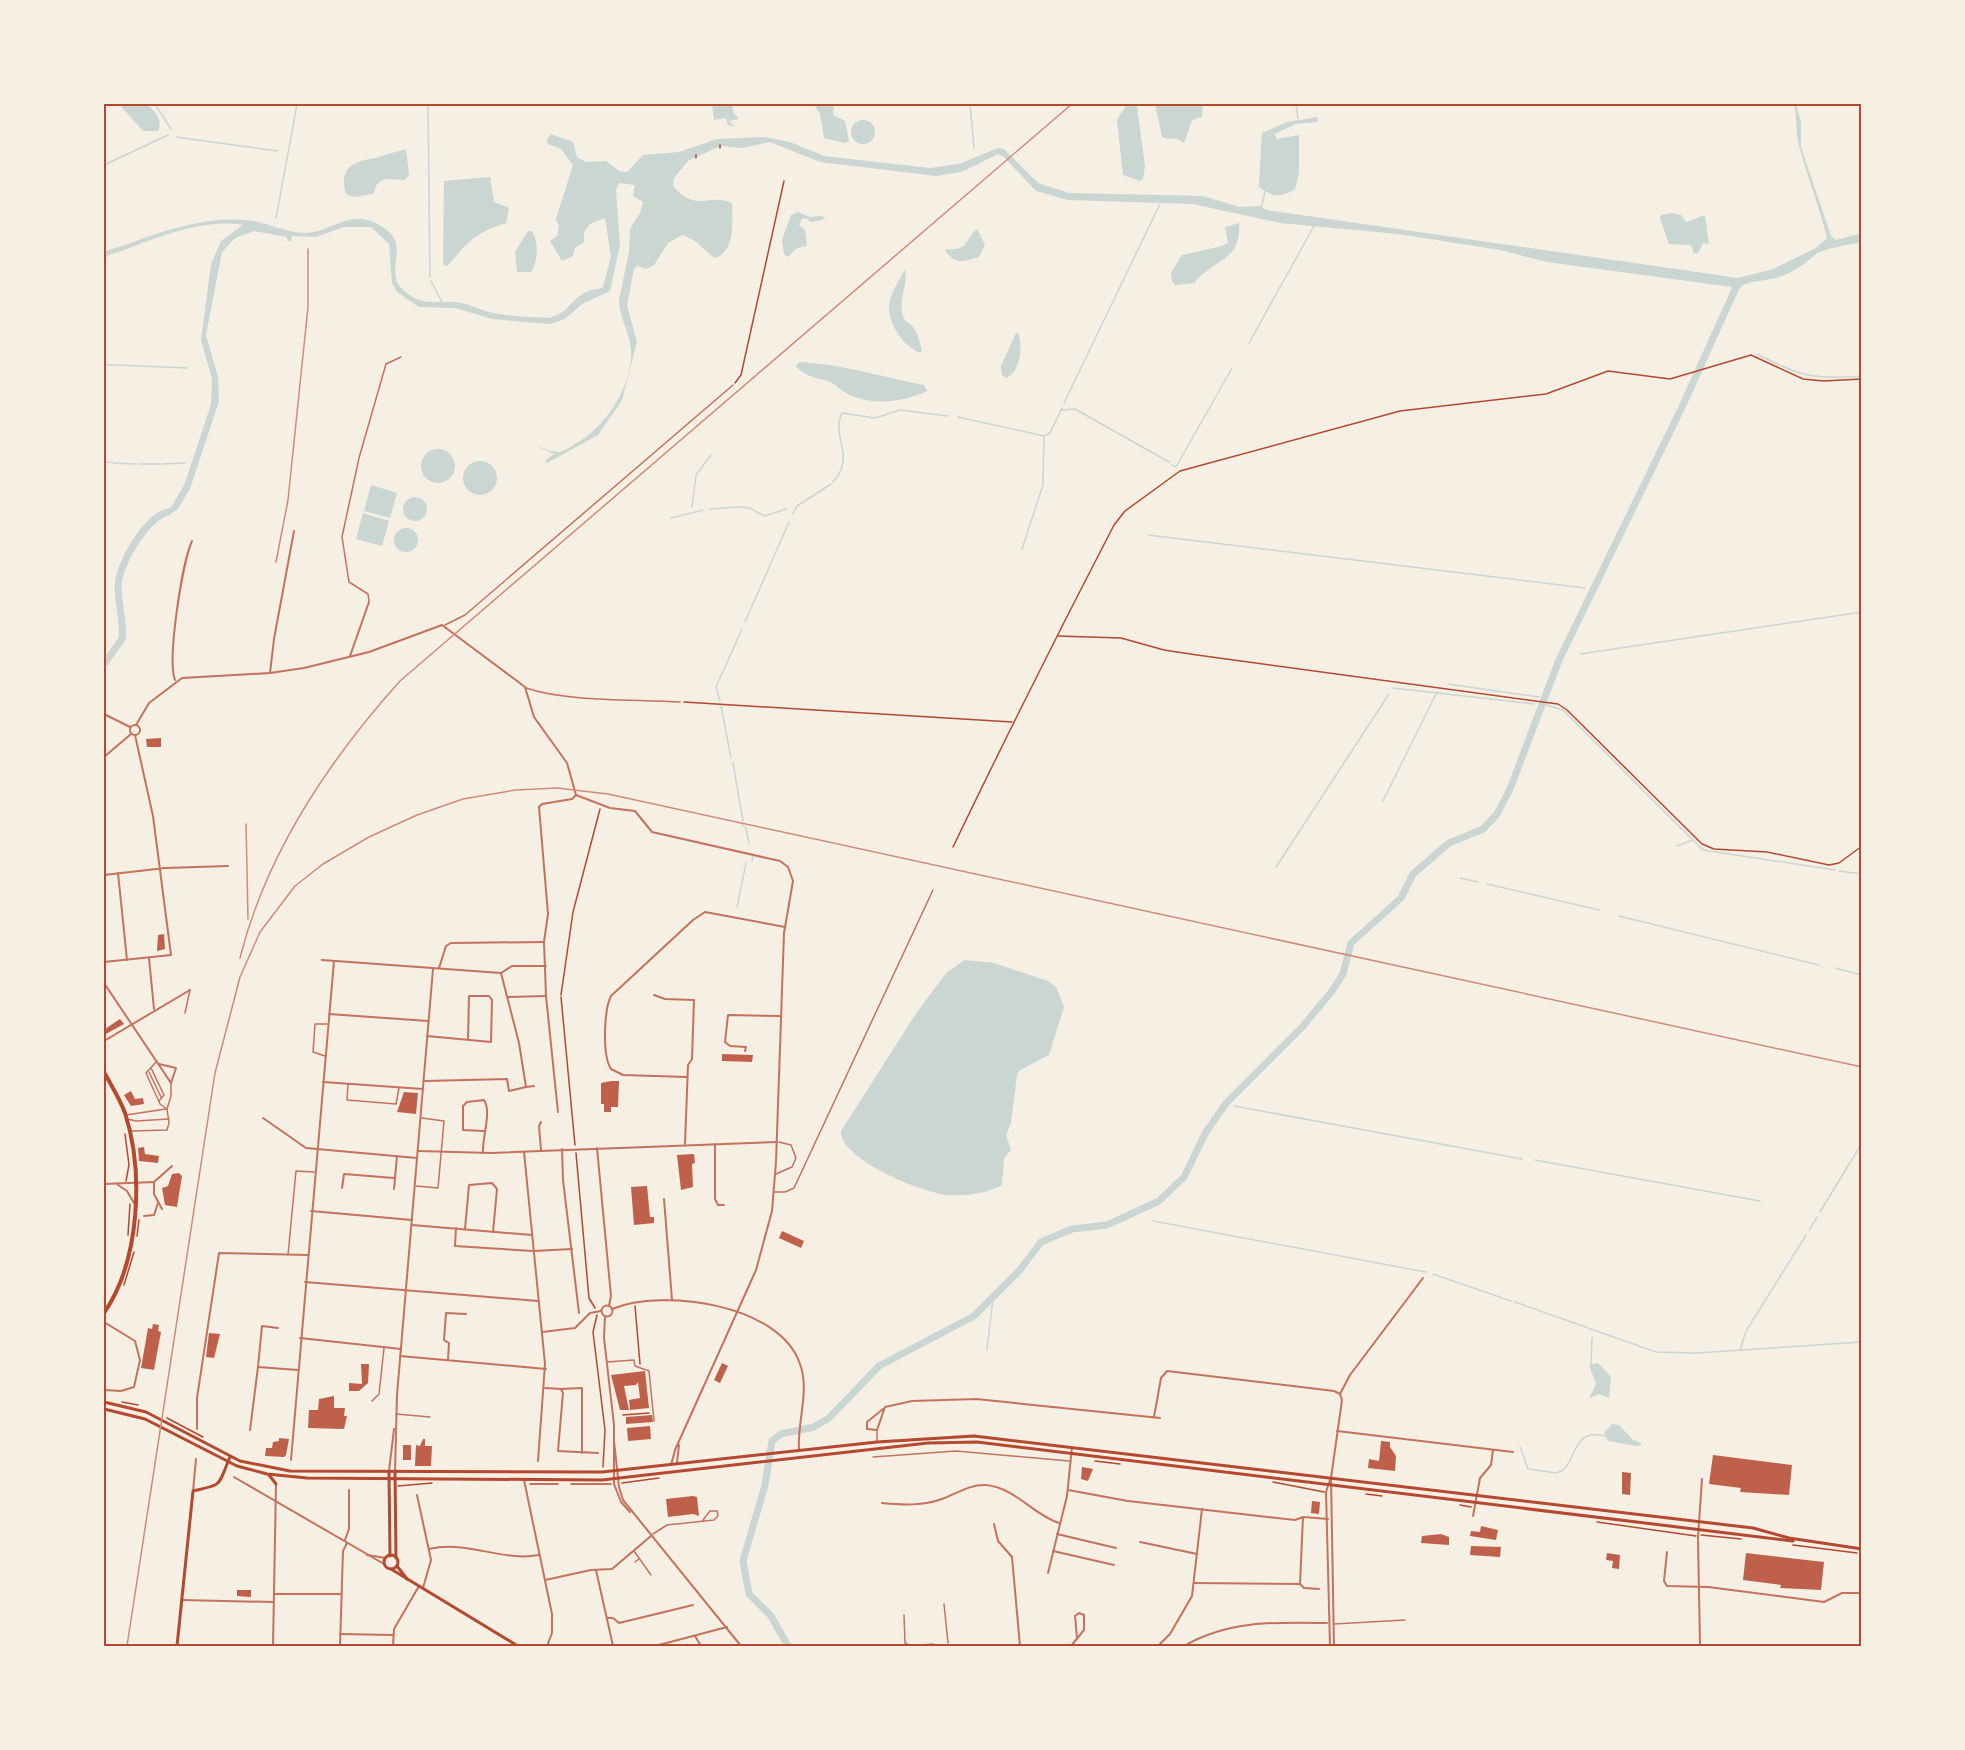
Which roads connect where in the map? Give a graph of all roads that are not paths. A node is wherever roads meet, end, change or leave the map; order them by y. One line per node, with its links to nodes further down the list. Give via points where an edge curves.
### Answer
1 (401, 357): 5 (lane, via 386,364 342,537 349,582 368,594)
2 (732, 385): 6 (lane, via 465,615)
3 (294, 531): 8 (street)
4 (192, 542): 9 (street, via 176,619 172,670)
5 (369, 602): 7 (street)
6 (444, 626): 7 (street); 10 (street)
7 (350, 658): 8 (street)
8 (270, 673): 9 (street, via 186,677)
9 (175, 681): 13 (street, via 145,707)
10 (525, 687): 11 (lane, via 572,696); 17 (street, via 534,717 567,763)
11 (680, 702)
12 (104, 714): 14 (street)
13 (136, 725): 14 (street); 15 (street, via 140,730)
14 (130, 728): 15 (street)
15 (133, 735): 16 (street); 20 (street, via 150,799)
16 (104, 757)
17 (576, 795): 24 (street, via 600,806 635,811 652,832 783,862 794,878); 25 (street, via 539,807 547,906)
18 (104, 866): 22 (street)
19 (228, 866): 20 (street)
20 (161, 868): 21 (street); 26 (street, via 171,955)
21 (118, 873): 22 (street); 27 (street)
22 (104, 875)
23 (933, 890): 100 (lane, via 794,1188)
24 (785, 927): 43 (street); 56 (street, via 705,912 610,996 606,1051 611,1069 623,1075)
25 (544, 942): 31 (street); 32 (street, via 451,943 446,946)
26 (149, 958): 27 (street); 40 (street)
27 (127, 960): 30 (street)
28 (321, 960): 29 (street)
29 (334, 961): 33 (street); 42 (street)
30 (104, 963)
31 (546, 966): 34 (street, via 513,966); 38 (street)
32 (439, 968): 33 (street); 34 (street)
33 (433, 969): 44 (street)
34 (501, 973): 39 (street)
35 (104, 983): 45 (street)
36 (190, 990): 40 (street); 41 (lane)
37 (654, 995): 56 (street, via 694,1000 692,1059 688,1062)
38 (546, 996): 39 (street); 68 (street)
39 (508, 997): 63 (street)
40 (154, 1009): 45 (street)
41 (185, 1012)
42 (329, 1014): 44 (street); 46 (street)
43 (781, 1016): 50 (street, via 728,1015 725,1042 746,1047); 76 (street)
44 (428, 1021): 47 (street)
45 (130, 1024): 49 (street); 52 (street)
46 (328, 1024): 51 (street); 51 (lane, via 315,1024 313,1052)
47 (427, 1036): 48 (street); 57 (street)
48 (468, 1040): 48 (street, via 491,1042 492,1000 484,995 469,996)
49 (104, 1041)
50 (745, 1051)
51 (325, 1056): 58 (street)
52 (158, 1062): 53 (lane); 59 (street); 59 (street, via 175,1068)
53 (151, 1067): 54 (lane); 65 (lane, via 164,1095)
54 (148, 1070): 65 (lane); 66 (lane, via 149,1082)
55 (104, 1072): 69 (main road)
56 (687, 1077): 78 (street)
57 (424, 1081): 63 (street, via 507,1079 509,1091); 64 (street)
58 (323, 1082): 60 (street); 80 (street)
59 (171, 1083): 67 (lane)
60 (348, 1084): 62 (street); 62 (lane, via 347,1100 393,1104 398,1101)
61 (534, 1086): 63 (street)
62 (399, 1087): 64 (street)
63 (526, 1087)
64 (423, 1089): 71 (street)
65 (161, 1098): 66 (lane)
66 (159, 1101): 67 (lane)
67 (167, 1109): 69 (lane); 72 (lane)
68 (558, 1112)
69 (126, 1117): 72 (lane, via 135,1121); 74 (main road)
70 (263, 1118): 80 (street, via 302,1146)
71 (421, 1118): 83 (street); 85 (lane, via 444,1120)
72 (169, 1119): 74 (lane, via 167,1130)
73 (542, 1122): 82 (street)
74 (127, 1131): 94 (main road)
75 (484, 1131): 75 (street, via 487,1104 484,1100 467,1102 463,1106 463,1130); 86 (street)
76 (777, 1142): 77 (street); 91 (street); 91 (lane, via 790,1144 796,1158 792,1167)
77 (715, 1144): 78 (street); 104 (street, via 715,1199 718,1205)
78 (686, 1145): 79 (street)
79 (597, 1148): 81 (street); 123 (street)
80 (318, 1149): 87 (street); 90 (street)
81 (562, 1149): 82 (street); 114 (street)
82 (541, 1150): 84 (street)
83 (418, 1151): 85 (street); 88 (street)
84 (524, 1152): 86 (street); 113 (street)
85 (441, 1153): 86 (street); 97 (lane, via 438,1188)
86 (483, 1153)
87 (397, 1156): 88 (street); 92 (street)
88 (417, 1158): 97 (street)
89 (172, 1166): 93 (street)
90 (315, 1172): 106 (street); 116 (lane, via 296,1171)
91 (776, 1174): 100 (street)
92 (394, 1178): 98 (street, via 344,1174); 99 (street)
93 (154, 1182): 94 (street); 103 (street)
94 (134, 1183): 96 (street); 102 (main road)
95 (104, 1184): 96 (street)
96 (115, 1184): 102 (street, via 127,1191)
97 (415, 1186): 108 (street)
98 (342, 1188)
99 (394, 1189)
100 (774, 1192): 127 (street, via 764,1245)
101 (664, 1199): 121 (street)
102 (132, 1202): 125 (main road, via 129,1260 123,1280)
103 (158, 1203): 105 (street); 107 (street, via 154,1215)
104 (724, 1205)
105 (162, 1209)
106 (311, 1212): 108 (street); 117 (street)
107 (144, 1216)
108 (412, 1220): 109 (street)
109 (411, 1225): 110 (street); 120 (street)
110 (456, 1228): 111 (street); 115 (street, via 454,1246)
111 (465, 1229): 112 (street); 112 (street, via 469,1185 492,1183 497,1189)
112 (493, 1232): 113 (street)
113 (532, 1235): 115 (street)
114 (573, 1249): 115 (street); 126 (street)
115 (533, 1251): 122 (street)
116 (288, 1255): 117 (street); 156 (street, via 219,1253 198,1394)
117 (308, 1255): 119 (street)
118 (1423, 1278): 145 (street)
119 (305, 1282): 120 (street); 133 (street)
120 (406, 1289): 122 (street); 135 (street)
121 (672, 1300): 123 (street); 127 (street, via 705,1303)
122 (538, 1301): 132 (street)
123 (610, 1307): 124 (street, via 604,1306); 129 (street, via 611,1314)
124 (601, 1311): 129 (street); 132 (street, via 575,1328)
125 (104, 1313)
126 (579, 1313)
127 (738, 1313): 161 (street); 163 (street, via 775,1332 795,1352 804,1381)
128 (466, 1314): 137 (street, via 446,1313 444,1340 449,1343)
129 (605, 1316): 138 (street)
130 (104, 1322): 144 (street, via 134,1339 139,1346 140,1366 134,1387 121,1392)
131 (278, 1328): 139 (street, via 262,1326)
132 (542, 1332): 140 (street)
133 (300, 1338): 134 (street); 141 (street)
134 (384, 1347): 135 (street); 146 (lane, via 379,1394)
135 (401, 1349): 136 (street)
136 (400, 1356): 137 (street); 150 (street)
137 (448, 1360): 140 (street)
138 (606, 1362): 154 (lane, via 634,1360 635,1366 650,1373); 179 (street)
139 (258, 1367): 141 (street); 157 (street)
140 (546, 1369): 142 (street)
141 (298, 1370): 173 (street)
142 (544, 1388): 143 (street); 174 (street)
143 (561, 1389): 166 (street, via 582,1388); 166 (street, via 558,1451)
144 (104, 1390)
145 (1340, 1394): 152 (street, via 1334,1390 1167,1371 1162,1373); 159 (street)
146 (372, 1401)
147 (104, 1402): 169 (main road, via 174,1423)
148 (104, 1409): 176 (main road, via 145,1419)
149 (883, 1409): 152 (street, via 912,1401 976,1399); 158 (street); 158 (street, via 866,1424 868,1430)
150 (396, 1414): 151 (lane); 155 (street)
151 (430, 1417)
152 (1154, 1418): 153 (street)
153 (1160, 1419)
154 (654, 1421)
155 (395, 1423): 180 (street); 181 (street)
156 (197, 1429)
157 (250, 1430)
158 (877, 1430): 160 (lane)
159 (1337, 1431): 164 (street); 186 (street)
160 (877, 1442): 162 (main road, via 974,1436); 163 (main road)
161 (679, 1445): 177 (street); 178 (street)
162 (1072, 1447): 167 (street); 186 (main road)
163 (799, 1450): 171 (main road); 178 (main road)
164 (1493, 1450): 165 (street); 197 (street, via 1491,1465 1480,1478)
165 (1513, 1452)
166 (582, 1453): 168 (street)
167 (1071, 1453): 171 (main road, via 990,1443 943,1442); 175 (street); 192 (main road)
168 (598, 1454)
169 (230, 1457): 176 (main road); 180 (main road, via 290,1471)
170 (873, 1457): 175 (lane, via 956,1451)
171 (800, 1458): 182 (main road)
172 (196, 1459): 195 (street)
173 (291, 1460)
174 (538, 1461)
175 (1070, 1461): 194 (street)
176 (228, 1462): 183 (main road); 195 (main road, via 217,1485)
177 (671, 1465): 178 (main road); 179 (main road)
178 (678, 1465): 182 (main road)
179 (616, 1471): 181 (main road); 185 (street)
180 (389, 1472): 181 (main road); 187 (main road)
181 (395, 1472): 188 (main road)
182 (678, 1472): 185 (main road)
183 (267, 1474): 187 (main road, via 291,1478); 191 (main road)
184 (234, 1477): 198 (street)
185 (616, 1478): 190 (main road); 202 (street); 202 (street, via 614,1484 621,1502)
186 (1331, 1478): 192 (street); 197 (main road)
187 (388, 1479): 188 (main road); 225 (main road)
188 (394, 1479): 190 (main road); 226 (main road)
189 (1702, 1479): 207 (street)
190 (524, 1482): 224 (street)
191 (276, 1484): 198 (street)
192 (1329, 1485): 200 (main road); 205 (street); 254 (street)
193 (349, 1490): 213 (street)
194 (1068, 1490): 201 (street); 208 (street)
195 (193, 1491): 246 (main road)
196 (417, 1495): 217 (street)
197 (1476, 1496): 200 (street); 207 (main road)
198 (276, 1502): 213 (street); 244 (street)
199 (882, 1503): 208 (street, via 924,1503 969,1487 988,1485 1015,1495)
200 (1475, 1503): 203 (street); 210 (main road)
201 (1202, 1509): 204 (street, via 1295,1520); 222 (street)
202 (632, 1514): 212 (street)
203 (1473, 1516)
204 (1303, 1517): 205 (street); 239 (street)
205 (1328, 1519): 253 (street)
206 (703, 1520): 206 (lane, via 710,1511 717,1511 716,1519); 212 (lane, via 665,1525)
207 (1699, 1521): 210 (street); 215 (main road)
208 (1059, 1522): 211 (street)
209 (994, 1524): 273 (street, via 998,1541 1012,1557)
210 (1699, 1529): 215 (main road); 241 (street)
211 (1057, 1534): 216 (street); 220 (street)
212 (651, 1536): 219 (street); 255 (street)
213 (346, 1542): 223 (street); 245 (street)
214 (1140, 1542): 222 (street)
215 (1819, 1543): 218 (main road)
216 (1116, 1548)
217 (429, 1549): 224 (street, via 448,1546 519,1557); 240 (street, via 430,1570)
218 (1862, 1549)
219 (634, 1551): 227 (lane); 233 (street, via 612,1569)
220 (1053, 1551): 230 (street); 234 (street)
221 (1667, 1552): 241 (street, via 1665,1584)
222 (1197, 1554): 238 (street)
223 (368, 1555): 225 (street); 229 (street)
224 (539, 1555): 237 (street)
225 (388, 1557): 226 (main road); 229 (main road)
226 (396, 1558): 231 (main road)
227 (640, 1559): 228 (lane); 235 (lane)
228 (634, 1562)
229 (384, 1564): 232 (main road)
230 (1114, 1565)
231 (397, 1566): 232 (main road); 236 (main road)
232 (392, 1569): 236 (main road)
233 (596, 1570): 237 (street); 251 (street)
234 (1048, 1573)
235 (651, 1575)
236 (408, 1580): 240 (main road)
237 (545, 1580): 268 (street, via 553,1621)
238 (1194, 1583): 239 (street); 275 (street, via 1191,1598)
239 (1300, 1584): 242 (street)
240 (421, 1587): 257 (street); 267 (main road)
241 (1701, 1587): 243 (street, via 1824,1602 1842,1593); 278 (street)
242 (1319, 1589)
243 (1862, 1593)
244 (274, 1594): 245 (street); 247 (street)
245 (341, 1594): 256 (street)
246 (182, 1600): 247 (street); 263 (main road)
247 (273, 1602): 264 (street)
248 (944, 1604): 260 (lane)
249 (693, 1605): 251 (street, via 619,1623)
250 (904, 1615): 261 (lane, via 903,1640 908,1645)
251 (607, 1618): 269 (street)
252 (1405, 1620): 254 (lane)
253 (1328, 1624): 254 (street); 276 (street, via 1233,1625); 277 (street)
254 (1333, 1624): 277 (street)
255 (728, 1627): 258 (street); 272 (street)
256 (340, 1634): 257 (street); 265 (street)
257 (393, 1635): 266 (street)
258 (695, 1636): 262 (street); 271 (street)
259 (1077, 1638): 259 (street, via 1075,1616 1080,1613 1084,1615 1085,1628); 274 (street)
260 (948, 1643)
261 (933, 1644)
262 (664, 1645): 270 (street)
263 (177, 1647)
264 (273, 1647)
265 (340, 1647)
266 (393, 1647)
267 (518, 1647)
268 (546, 1647)
269 (613, 1647)
270 (655, 1647)
271 (701, 1647)
272 (741, 1647)
273 (1020, 1647)
274 (1071, 1647)
275 (1158, 1647)
276 (1184, 1647)
277 (1332, 1647)
278 (1700, 1647)

